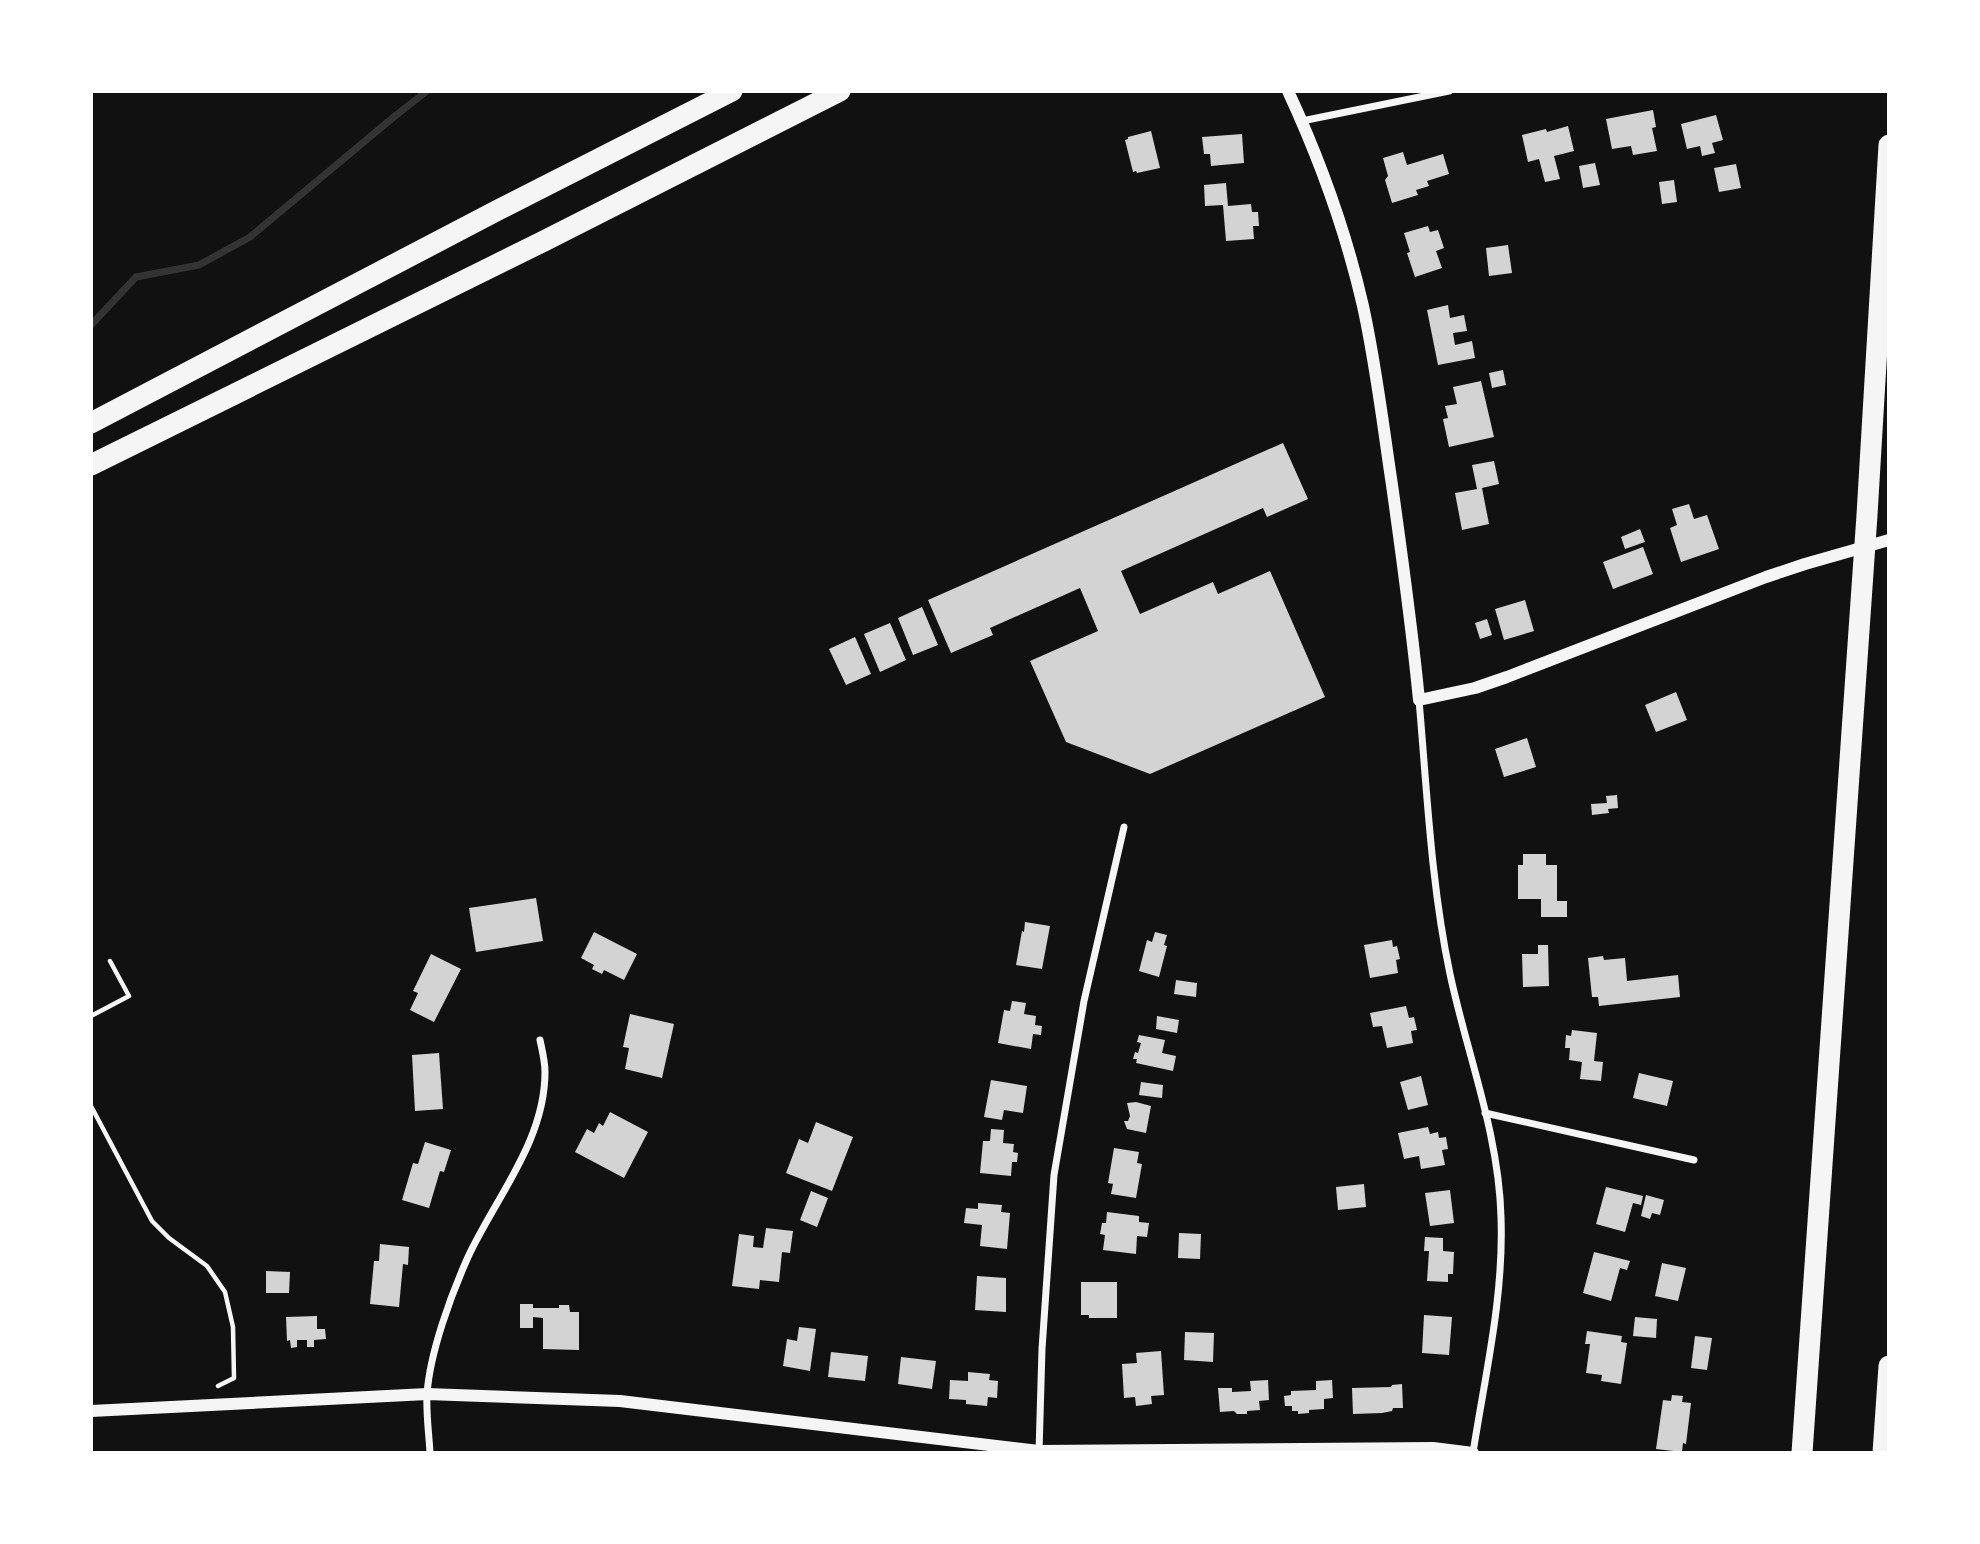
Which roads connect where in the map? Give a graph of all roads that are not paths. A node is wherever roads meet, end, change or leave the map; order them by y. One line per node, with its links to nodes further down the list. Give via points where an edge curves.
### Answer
1 (732, 91): 7 (highway)
2 (840, 91): 8 (highway)
3 (1288, 91): 5 (street)
4 (1449, 91): 5 (street)
5 (1302, 121): 10 (street, via 1341,225 1368,333)
6 (1889, 145): 21 (highway)
7 (91, 423)
8 (91, 465)
9 (1889, 540): 10 (street, via 1766,577 1475,688)
10 (1419, 701): 13 (street, via 1439,915)
11 (1124, 827): 18 (street, via 1084,1001 1054,1175)
12 (540, 1040): 16 (street, via 545,1070 534,1133 468,1256 436,1348)
13 (1485, 1113): 14 (street); 20 (street, via 1496,1163 1502,1261)
14 (1694, 1160)
15 (1889, 1366): 22 (highway)
16 (427, 1394): 17 (street); 18 (street, via 620,1401); 19 (street)
17 (91, 1410)
18 (1039, 1452): 20 (street, via 1433,1448)
19 (430, 1453)
20 (1473, 1453)
21 (1802, 1453)
22 (1883, 1453)

